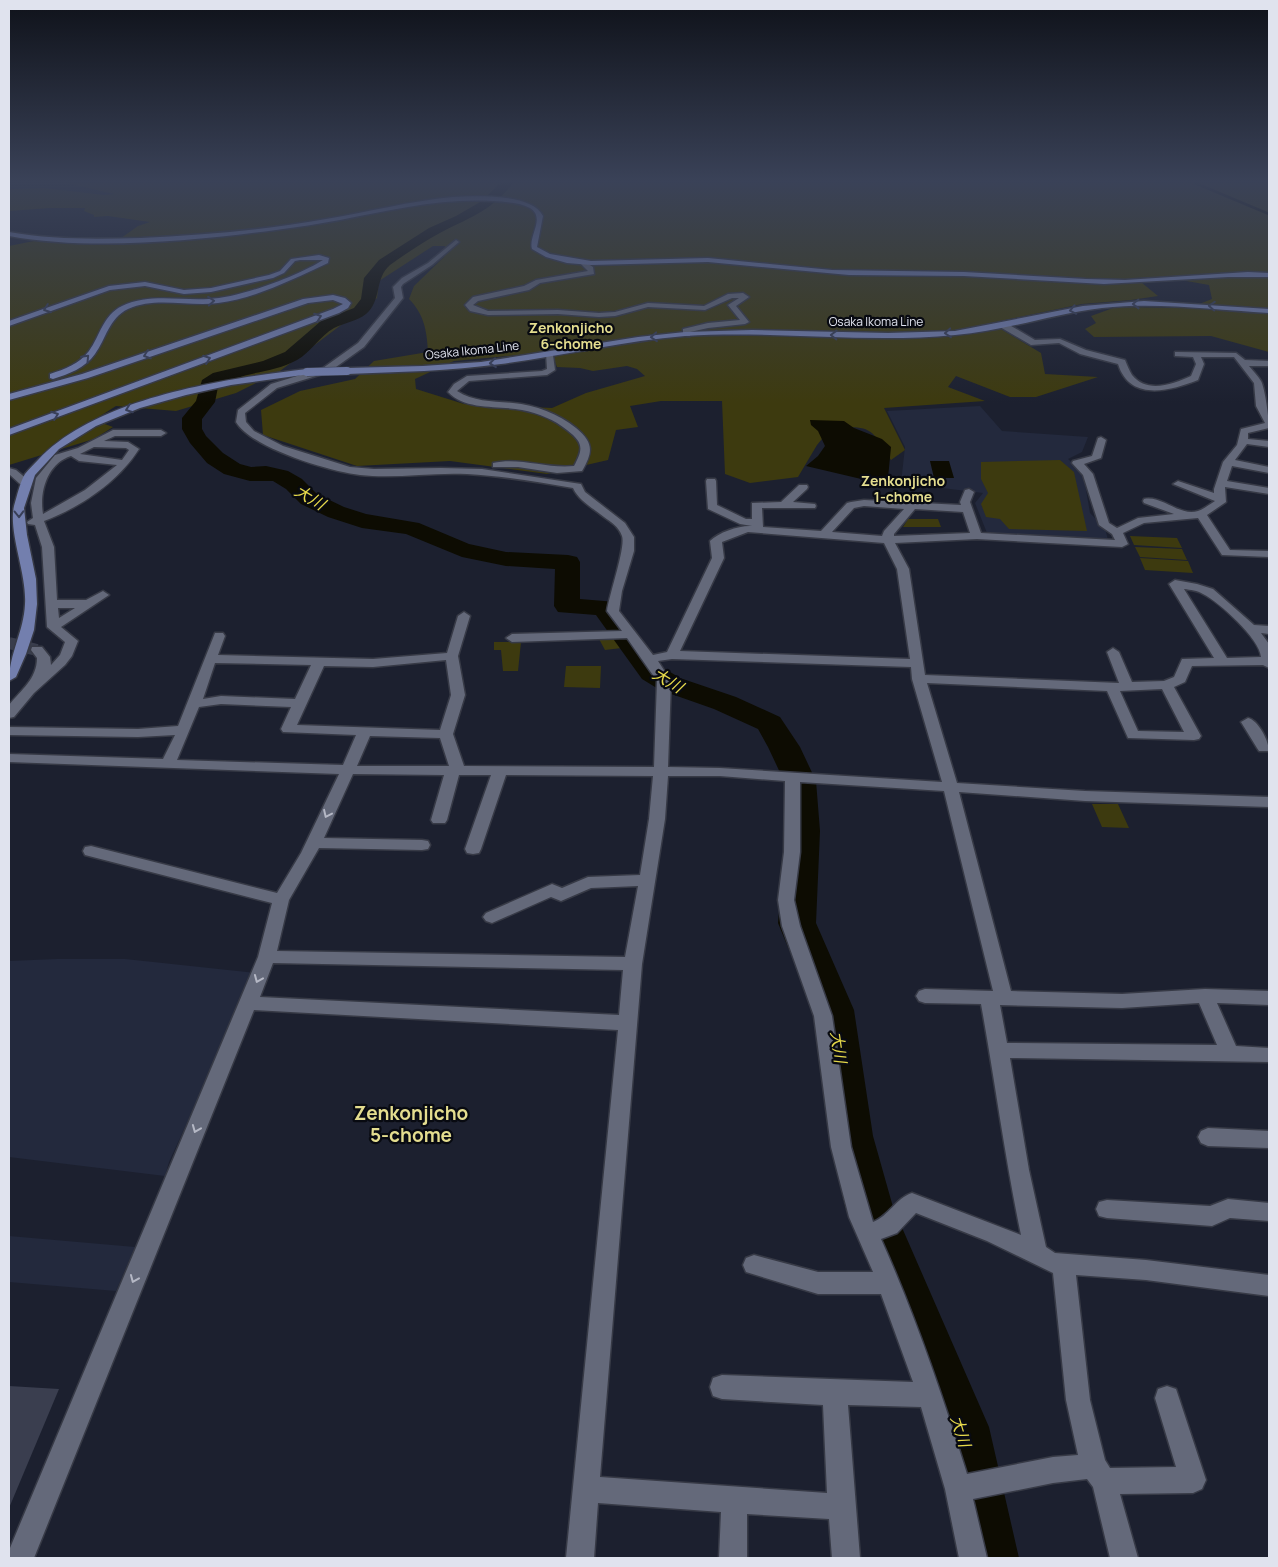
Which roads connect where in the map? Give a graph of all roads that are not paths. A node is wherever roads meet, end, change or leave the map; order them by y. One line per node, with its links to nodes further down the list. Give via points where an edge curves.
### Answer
1 (318, 256): 8 (main road, one-way to 8, via 293,260 282,272 271,277 205,290 184,292 132,284 109,288)
2 (319, 256): 16 (main road, one-way to 2, via 50,377 80,364 88,358 116,312 141,303 227,299 326,262 327,259)
3 (439, 256): 29 (street, via 400,282 393,308 360,346 326,370 274,386 241,412 239,418 242,425 258,438 330,467 362,472)
4 (547, 256): 5 (main road)
5 (582, 262): 6 (main road, via 695,260 833,272 966,274 1103,282); 10 (street, via 591,268 592,273 538,281 526,288 476,299 470,305 488,313 599,315 615,314 648,304 705,308 731,296 745,297 732,305 745,322 695,327 686,331)
6 (1269, 275)
7 (1269, 311): 9 (main road, Osaka Ikoma Line, one-way to 9, via 1171,304 1102,306)
8 (9, 324)
9 (1000, 326): 10 (main road, Osaka Ikoma Line, one-way to 10, via 930,335); 11 (street, via 1034,343 1060,341 1083,352 1122,362 1124,371 1133,382 1148,388 1164,388 1195,378 1200,364)
10 (687, 334): 13 (main road, Osaka Ikoma Line, one-way to 13)
11 (1195, 353): 12 (street); 14 (street, via 1236,355)
12 (1178, 354)
13 (549, 355): 29 (street, via 551,370 544,373 467,379 452,392 471,402 522,407 566,423 583,440 586,452 578,469 564,472 501,464); 32 (main road, Osaka Ikoma Line, one-way to 32, bridge, via 440,368 307,372 242,380 175,394 116,414 72,436 39,462)
14 (1243, 363): 15 (street); 18 (street, via 1258,383 1259,398)
15 (1269, 363)
16 (16, 385)
17 (9, 397): 19 (main road, one-way to 17, via 336,311 347,303 340,298 319,299 86,376)
18 (1269, 422): 22 (street, via 1244,431)
19 (9, 432)
20 (161, 433): 23 (street, via 113,432)
21 (1101, 440): 47 (street, via 1096,458 1077,463 1088,474 1104,525)
22 (1242, 441): 24 (street); 26 (street, via 1242,446)
23 (93, 444): 25 (street); 27 (street, via 128,445 134,449)
24 (1269, 444)
25 (73, 453): 27 (street, via 79,458); 45 (street, via 58,457 42,478)
26 (1228, 462): 28 (street); 33 (street)
27 (125, 463): 45 (street, via 108,480)
28 (1269, 470)
29 (466, 471): 59 (street, via 508,474 577,486 581,494 621,525 628,537 628,551 613,611)
30 (9, 472): 32 (street)
31 (711, 481): 46 (street, via 712,507)
32 (24, 482): 72 (main road, Osaka Ikoma Line, one-way to 72, via 19,508 20,529 32,608 25,638)
33 (1222, 483): 36 (street); 38 (street)
34 (1178, 484): 38 (street)
35 (803, 487): 40 (street)
36 (1269, 491)
37 (969, 492): 43 (street, via 964,502)
38 (1220, 499): 44 (street, via 1221,502)
39 (1148, 501): 44 (street)
40 (784, 505): 41 (street); 46 (street, via 756,505)
41 (811, 506)
42 (912, 506): 43 (street); 48 (street, via 851,505); 50 (street, via 888,533)
43 (967, 510): 49 (street)
44 (1195, 515): 47 (street, via 1142,520); 51 (street, via 1226,553)
45 (35, 521): 53 (street, via 48,547)
46 (758, 526): 48 (street); 64 (street, via 716,541 718,558)
47 (1117, 532): 49 (street, via 1122,544)
48 (824, 535): 50 (street)
49 (977, 536): 50 (street)
50 (888, 540): 71 (street, via 903,570)
51 (1269, 554)
52 (104, 595): 54 (street)
53 (51, 604): 54 (street); 56 (street)
54 (91, 604): 56 (street)
55 (464, 616): 65 (street)
56 (53, 627): 77 (street, via 72,641 70,650 54,670)
57 (1250, 629): 58 (street); 68 (street, via 1209,592 1175,584); 70 (street, via 1267,649)
58 (1269, 630)
59 (630, 634): 61 (street, via 590,638); 67 (street)
60 (219, 636): 66 (street)
61 (512, 638)
62 (37, 650): 77 (street, via 44,657 44,669)
63 (1113, 652): 75 (street)
64 (672, 655): 67 (street); 71 (street)
65 (452, 656): 69 (street, via 373,663); 85 (street, via 458,695)
66 (210, 659): 69 (street); 79 (street)
67 (650, 659): 91 (street, via 664,682)
68 (1222, 660): 70 (street); 74 (street, via 1187,662 1180,679)
69 (319, 662): 78 (street)
70 (1268, 662)
71 (916, 663): 73 (street)
72 (9, 678)
73 (919, 678): 76 (street); 94 (street)
74 (1166, 684): 75 (street); 76 (street, via 1194,736 1133,735)
75 (1127, 686): 76 (street)
76 (1112, 687)
77 (29, 690): 80 (street)
78 (300, 703): 79 (street, via 221,700); 84 (street, via 288,729)
79 (194, 704): 82 (street)
80 (9, 714)
81 (1248, 722): 86 (street)
82 (184, 730): 83 (street, via 138,733); 88 (street)
83 (9, 731)
84 (364, 732): 85 (street); 89 (street)
85 (446, 734): 90 (street)
86 (1263, 739)
87 (9, 758): 88 (street)
88 (168, 764): 89 (street)
89 (347, 770): 90 (street); 97 (street, one-way to 97)
90 (456, 771): 92 (street); 96 (street)
91 (661, 771): 92 (street); 93 (street); 101 (street)
92 (500, 772): 99 (street)
93 (798, 778): 94 (street); 119 (street, via 786,900 791,926 824,1016 841,1147 860,1217)
94 (950, 788): 95 (street); 108 (street)
95 (1269, 802)
96 (439, 820)
97 (314, 843): 98 (street); 102 (street)
98 (422, 845)
99 (473, 849)
100 (91, 851): 102 (street)
101 (647, 880): 103 (street, via 588,884 561,895 552,890); 105 (street)
102 (281, 900): 104 (street)
103 (492, 917)
104 (267, 957): 105 (street); 110 (street, one-way to 110)
105 (633, 964): 111 (street)
106 (925, 996): 108 (street)
107 (1205, 996): 108 (street, via 1122,1001); 109 (street); 113 (street)
108 (996, 997): 112 (street)
109 (1269, 998)
110 (248, 1003): 111 (street); 134 (street, one-way to 134)
111 (628, 1023): 130 (street)
112 (999, 1050): 113 (street); 120 (street, via 1018,1170)
113 (1230, 1053): 114 (street)
114 (1269, 1055)
115 (1208, 1137): 116 (street)
116 (1269, 1140)
117 (1107, 1209): 118 (street, via 1212,1216 1228,1208)
118 (1269, 1212)
119 (868, 1234): 120 (street, via 889,1226 912,1202); 123 (street)
120 (1036, 1253): 121 (street, via 1051,1263)
121 (1062, 1264): 124 (street, via 1146,1270); 129 (street, via 1078,1400)
122 (754, 1266): 123 (street, via 818,1283)
123 (889, 1283): 127 (street)
124 (1269, 1285)
125 (722, 1387): 126 (street)
126 (835, 1393): 127 (street); 133 (street)
127 (930, 1395): 131 (street)
128 (1167, 1398): 129 (street, via 1193,1480)
129 (1098, 1474): 131 (street, via 1053,1470); 139 (street)
130 (585, 1489): 132 (street); 135 (street)
131 (958, 1489): 138 (street)
132 (734, 1500): 133 (street); 136 (street)
133 (841, 1507): 137 (street)
134 (20, 1558)
135 (580, 1558)
136 (733, 1558)
137 (846, 1558)
138 (973, 1558)
139 (1124, 1558)

